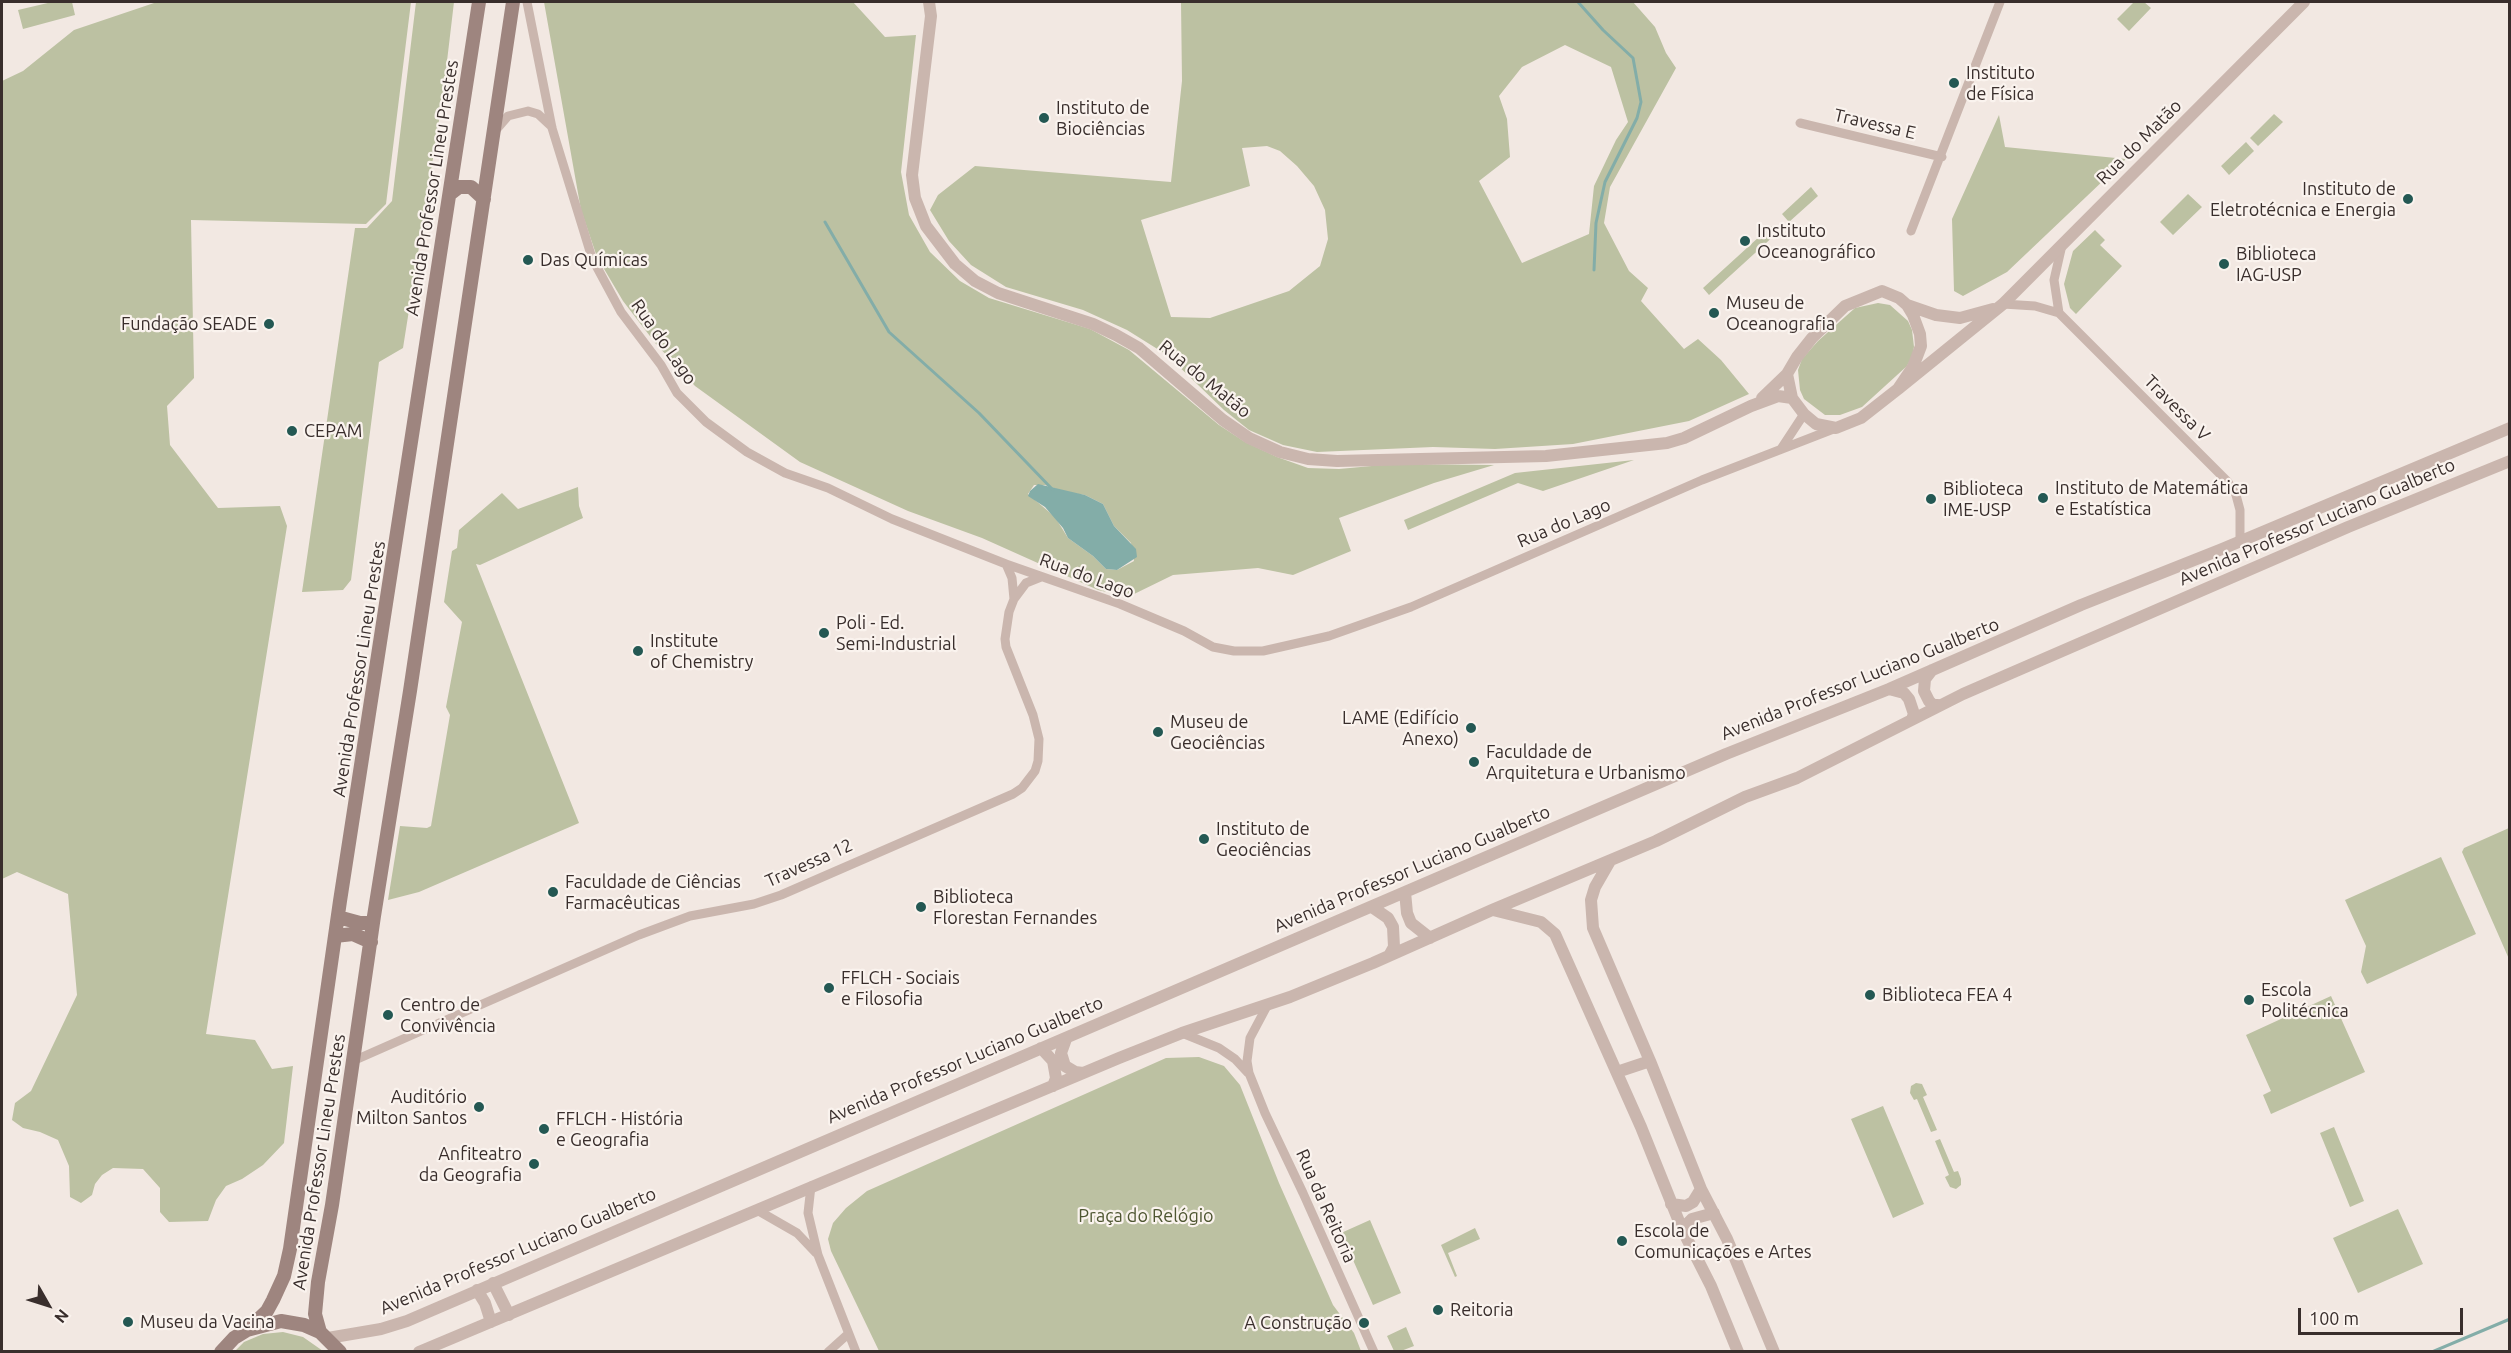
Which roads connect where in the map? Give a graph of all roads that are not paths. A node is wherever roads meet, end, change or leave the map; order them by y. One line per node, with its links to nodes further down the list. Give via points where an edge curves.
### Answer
1 (478, 2): 11 (main road, Avenida Professor Lineu Prestes)
2 (513, 2): 9 (main road, Avenida Professor Lineu Prestes)
3 (527, 2): 8 (street, Rua do Lago)
4 (929, 2): 21 (street, Rua do Matão, via 931,16 912,175 915,198 926,226 955,264 975,281 998,293 1094,324 1139,348 1249,438 1280,452 1336,461 1546,456 1667,443)
5 (2000, 2): 10 (street)
6 (2304, 2): 14 (street, Rua do Matão)
7 (1800, 123): 10 (street, Travessa E)
8 (552, 128): 9 (street, via 538,114 518,112 508,116); 28 (street, Rua do Lago, via 592,258 621,312 677,393 706,422 785,473)
9 (493, 135): 12 (main road, Avenida Professor Lineu Prestes)
10 (1942, 158): 13 (street)
11 (450, 194): 12 (main road, via 465,186); 39 (main road, Avenida Professor Lineu Prestes)
12 (484, 199): 40 (main road, Avenida Professor Lineu Prestes)
13 (1911, 231)
14 (2062, 245): 16 (street, Rua do Matão); 17 (street, via 2054,280)
15 (1907, 305): 16 (street, Rua do Matão, via 1960,318); 18 (street, via 1882,291 1845,306 1807,344); 19 (street, via 1921,346)
16 (2001, 306): 17 (street, via 2035,306); 19 (street, Rua do Matão)
17 (2059, 313): 27 (street, Travessa V, via 2228,482 2240,510)
18 (1787, 374): 20 (street); 21 (street, Rua do Matão)
19 (1898, 389): 23 (street, via 1861,418)
20 (1792, 398): 21 (street, Rua do Matão, via 1778,396); 22 (street)
21 (1751, 406)
22 (1804, 414): 23 (street, via 1816,424); 25 (street)
23 (1836, 428): 25 (street, Rua do Lago)
24 (2510, 428): 27 (street, Avenida Professor Luciano Gualberto)
25 (1781, 449): 29 (street, Rua do Lago, via 1411,607 1329,636 1263,651 1213,647 1120,604)
26 (2510, 461): 33 (street, Avenida Professor Luciano Gualberto, via 2348,526)
27 (2240, 542): 31 (street, Avenida Professor Luciano Gualberto, via 2081,605)
28 (1006, 564): 29 (street, Rua do Lago); 30 (street, Travessa 12)
29 (1041, 577): 30 (street, via 1026,583)
30 (1014, 599): 49 (street, Travessa 12, via 1006,647 1039,739 1035,771 1022,788 780,896 690,916 639,934)
31 (1933, 670): 32 (street, Avenida Professor Luciano Gualberto); 33 (street, via 1925,679 1924,691 1929,702)
32 (1889, 689): 34 (street, via 1904,693 1909,699); 36 (street, Avenida Professor Luciano Gualberto, via 1726,754)
33 (1938, 705): 34 (street, Avenida Professor Luciano Gualberto)
34 (1912, 719): 35 (street, Avenida Professor Luciano Gualberto, via 1797,778 1745,797)
35 (1610, 861): 38 (street, Avenida Professor Luciano Gualberto); 50 (street, via 1591,900 1593,928)
36 (1405, 892): 37 (street, Avenida Professor Luciano Gualberto); 42 (street, via 1412,923)
37 (1371, 907): 44 (street, via 1381,911 1393,927 1394,946); 47 (street, Avenida Professor Luciano Gualberto)
38 (1492, 910): 42 (street, Avenida Professor Luciano Gualberto); 51 (street, via 1541,922 1555,934)
39 (338, 917): 40 (main road); 41 (main road, Avenida Professor Lineu Prestes)
40 (373, 923): 43 (main road, Avenida Professor Lineu Prestes)
41 (335, 936): 43 (main road, via 353,934); 66 (main road, Avenida Professor Lineu Prestes, via 286,1270 267,1311)
42 (1430, 938): 44 (street, Avenida Professor Luciano Gualberto)
43 (371, 942): 49 (main road, Avenida Professor Lineu Prestes)
44 (1389, 956): 45 (street, Avenida Professor Luciano Gualberto)
45 (1267, 1006): 46 (street, Avenida Professor Luciano Gualberto); 53 (street, Rua da Reitoria, via 1250,1038)
46 (1182, 1033): 52 (street, Avenida Professor Luciano Gualberto); 53 (street, Rua da Reitoria, via 1219,1048)
47 (1066, 1039): 48 (street, Avenida Professor Luciano Gualberto); 52 (street, via 1061,1053 1065,1066)
48 (1041, 1048): 54 (street, via 1056,1069); 62 (street, Avenida Professor Luciano Gualberto)
49 (353, 1061): 68 (main road, Avenida Professor Lineu Prestes, via 318,1282 315,1314)
50 (1650, 1061): 51 (street); 56 (street)
51 (1617, 1072): 57 (street)
52 (1083, 1073): 54 (street, Avenida Professor Luciano Gualberto)
53 (1249, 1073): 75 (street, Rua da Reitoria)
54 (1053, 1086): 55 (street, Avenida Professor Luciano Gualberto)
55 (811, 1186): 58 (street, Avenida Professor Luciano Gualberto); 61 (street, via 808,1213)
56 (1701, 1189): 57 (street, via 1693,1202); 59 (street)
57 (1671, 1204): 60 (street)
58 (757, 1210): 61 (street, via 797,1233); 64 (street, Avenida Professor Luciano Gualberto)
59 (1714, 1213): 60 (street, via 1692,1219); 69 (street, via 1734,1254)
60 (1682, 1229): 76 (street)
61 (818, 1255): 67 (street)
62 (493, 1283): 63 (street, Avenida Professor Luciano Gualberto); 64 (street)
63 (477, 1290): 65 (street); 68 (street, Avenida Professor Luciano Gualberto, via 381,1329)
64 (509, 1314): 65 (street, Avenida Professor Luciano Gualberto)
65 (491, 1322): 72 (street, Avenida Professor Luciano Gualberto)
66 (248, 1330): 68 (main road, via 281,1321 304,1324); 70 (main road)
67 (848, 1334): 73 (street); 74 (street)
68 (324, 1335): 71 (main road)
69 (1768, 1348)
70 (221, 1352)
71 (340, 1352)
72 (419, 1352)
73 (828, 1352)
74 (856, 1352)
75 (1374, 1352)
76 (1738, 1352)

